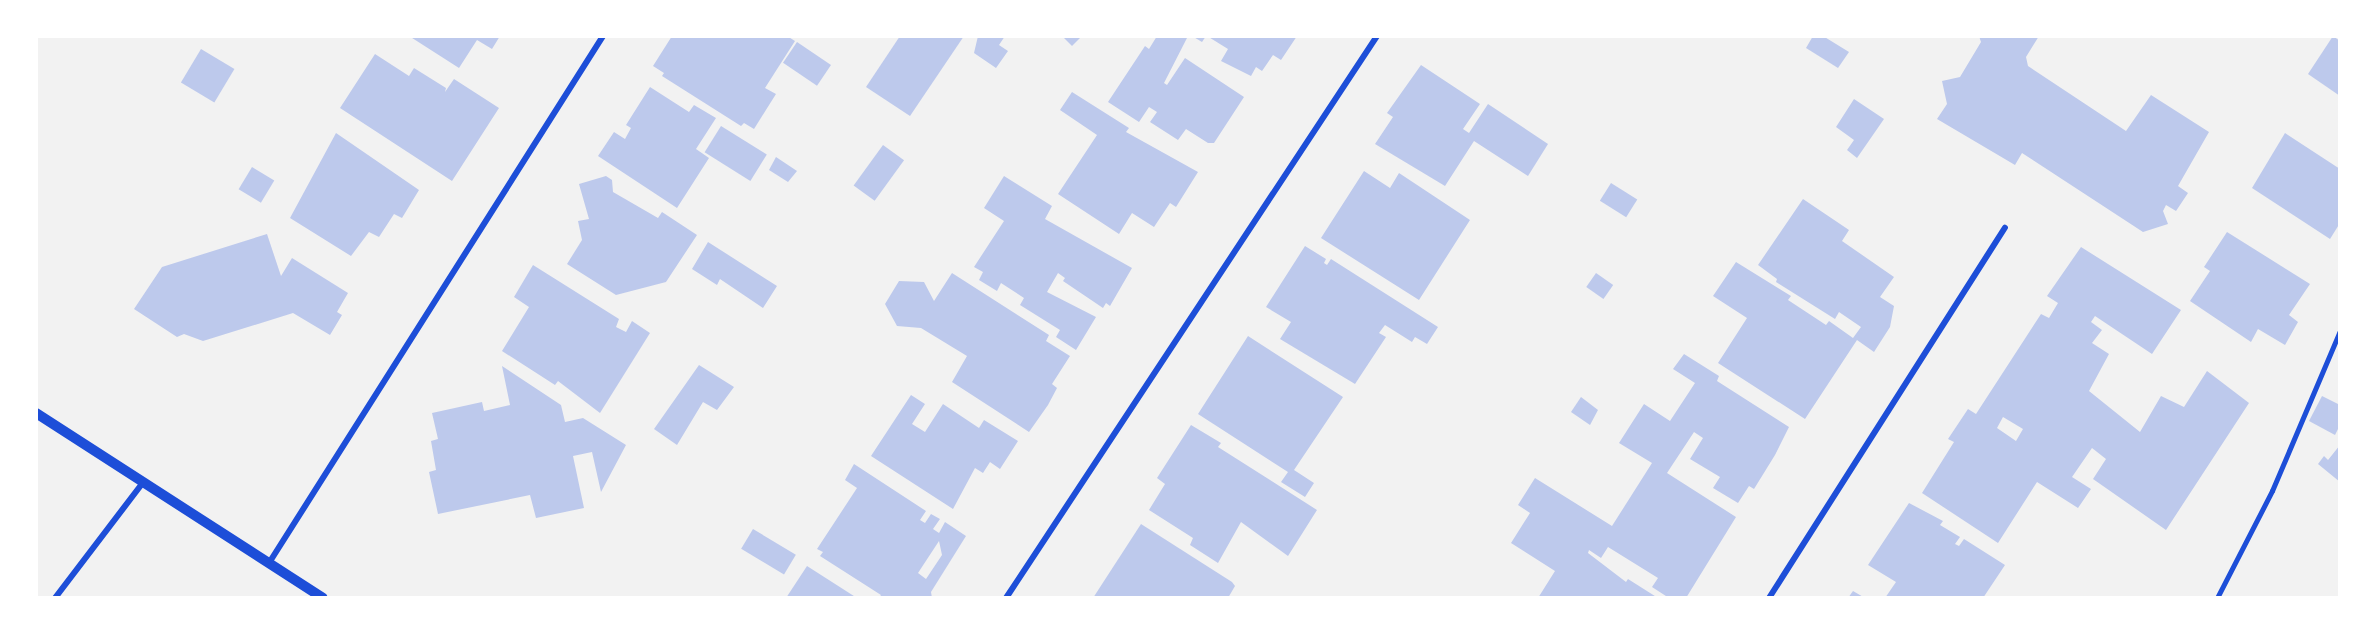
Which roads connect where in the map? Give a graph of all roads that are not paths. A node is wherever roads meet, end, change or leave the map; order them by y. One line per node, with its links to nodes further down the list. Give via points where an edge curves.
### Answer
1 (603, 36): 7 (street)
2 (1377, 36): 10 (street)
3 (2005, 228): 11 (street)
4 (2340, 331): 12 (lane, via 2272,491)
5 (36, 413): 6 (street)
6 (142, 484): 7 (street); 8 (street)
7 (268, 563): 9 (street)
8 (55, 598)
9 (323, 598)
10 (1006, 598)
11 (1769, 598)
12 (2217, 598)

